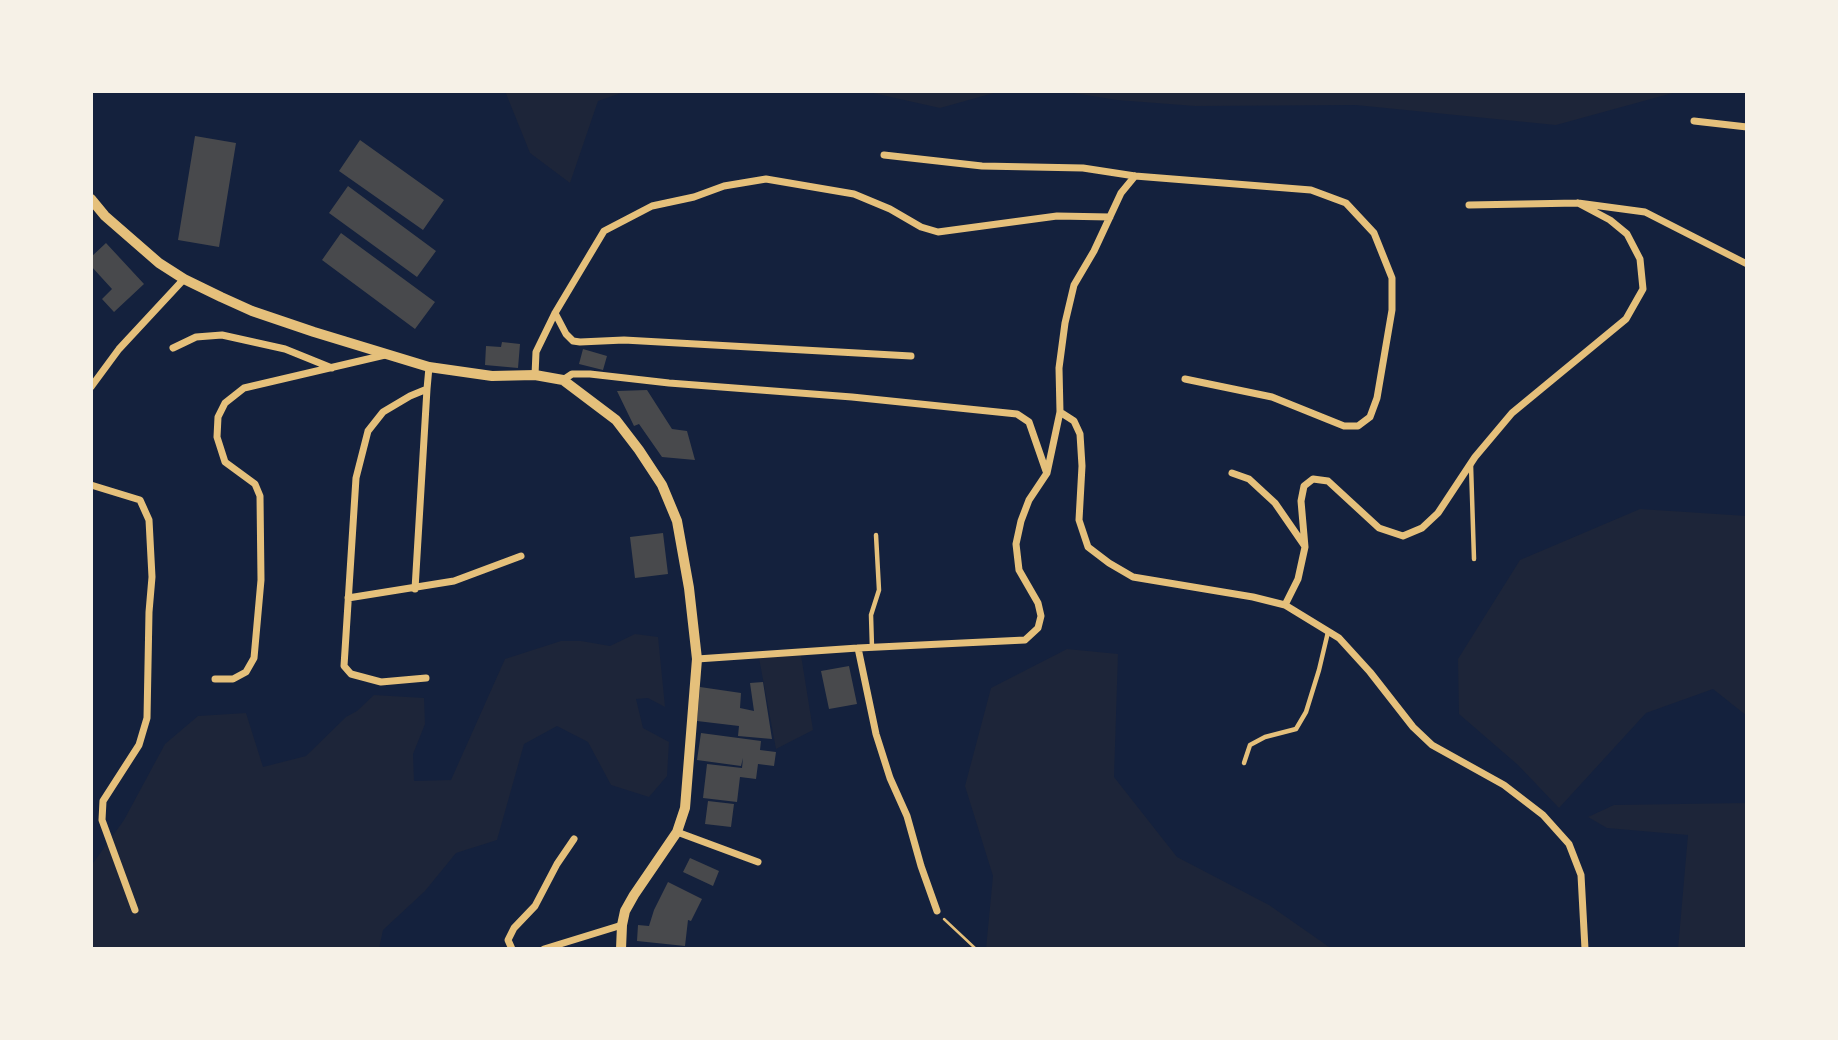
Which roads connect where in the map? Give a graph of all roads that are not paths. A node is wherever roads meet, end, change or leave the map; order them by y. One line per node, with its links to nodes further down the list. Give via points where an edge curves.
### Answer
1 (1694, 121): 2 (street)
2 (1747, 127)
3 (884, 155): 4 (street, via 982,166 1083,168)
4 (1135, 176): 8 (street); 18 (street, via 1311,190 1346,203 1374,233 1392,278 1392,310 1377,398 1370,417 1358,426 1344,426 1272,397)
5 (91, 201): 10 (street, via 159,263)
6 (1578, 203): 7 (street); 9 (street, via 1645,212); 23 (street, via 1627,234 1640,259 1643,289 1626,319 1512,412)
7 (1469, 205)
8 (1110, 217): 11 (street, via 1056,216 938,232 854,194 766,179 724,186 652,206 604,231); 22 (street, via 1074,285 1059,368)
9 (1747, 264)
10 (184, 279): 13 (street, via 252,311); 20 (street, via 119,349)
11 (555, 313): 14 (street, via 566,334 580,342 624,340); 17 (street, via 536,352)
12 (173, 348): 16 (street, via 196,337 222,335 285,349)
13 (385, 355): 15 (street); 16 (street)
14 (911, 356)
15 (429, 367): 17 (street, via 492,376); 21 (street)
16 (333, 368): 39 (street, via 244,388 225,403 218,417 217,437 225,462 255,484 260,496 261,580 254,658 246,672 233,679)
17 (535, 375): 19 (street)
18 (1185, 379)
19 (563, 380): 24 (street, via 572,374 590,374 1017,414 1029,422); 37 (street, via 616,420 662,485 684,550)
20 (91, 387)
21 (427, 389): 31 (street); 32 (street, via 383,412 368,431 356,478)
22 (1060, 412): 24 (street); 33 (street, via 1073,421 1080,434 1079,520 1088,547 1133,577)
23 (1471, 464): 28 (street, via 1438,513 1422,528 1403,536 1379,528 1328,481 1313,479 1304,486 1301,501); 30 (lane)
24 (1047, 473): 36 (street, via 1029,500 1016,544 1019,570 1038,603 1038,628 1025,640)
25 (1232, 473): 28 (street, via 1249,479 1275,503)
26 (91, 485): 44 (street, via 140,500 149,520 152,577 147,718 139,746 103,801 102,820)
27 (876, 535): 36 (lane, via 879,590 871,615)
28 (1305, 547): 33 (street, via 1298,579)
29 (521, 556): 31 (street, via 454,581)
30 (1474, 559)
31 (415, 589): 32 (street)
32 (348, 598): 38 (street, via 344,666 352,674 381,682)
33 (1285, 605): 34 (street)
34 (1328, 632): 40 (lane, via 1320,670 1296,729 1250,746); 50 (street, via 1432,745 1504,785 1569,844 1581,875)
35 (858, 648): 36 (street); 37 (street); 45 (street, via 876,734)
36 (872, 648)
37 (697, 659): 41 (street, via 685,808)
38 (426, 678)
39 (215, 679)
40 (1244, 763)
41 (677, 832): 43 (street); 46 (street, via 634,895)
42 (574, 839): 47 (street, via 535,906 514,928 508,940)
43 (758, 862)
44 (135, 910)
45 (937, 911)
46 (622, 925): 48 (street); 49 (street)
47 (512, 949)
48 (544, 949)
49 (621, 949)
50 (1585, 949)

